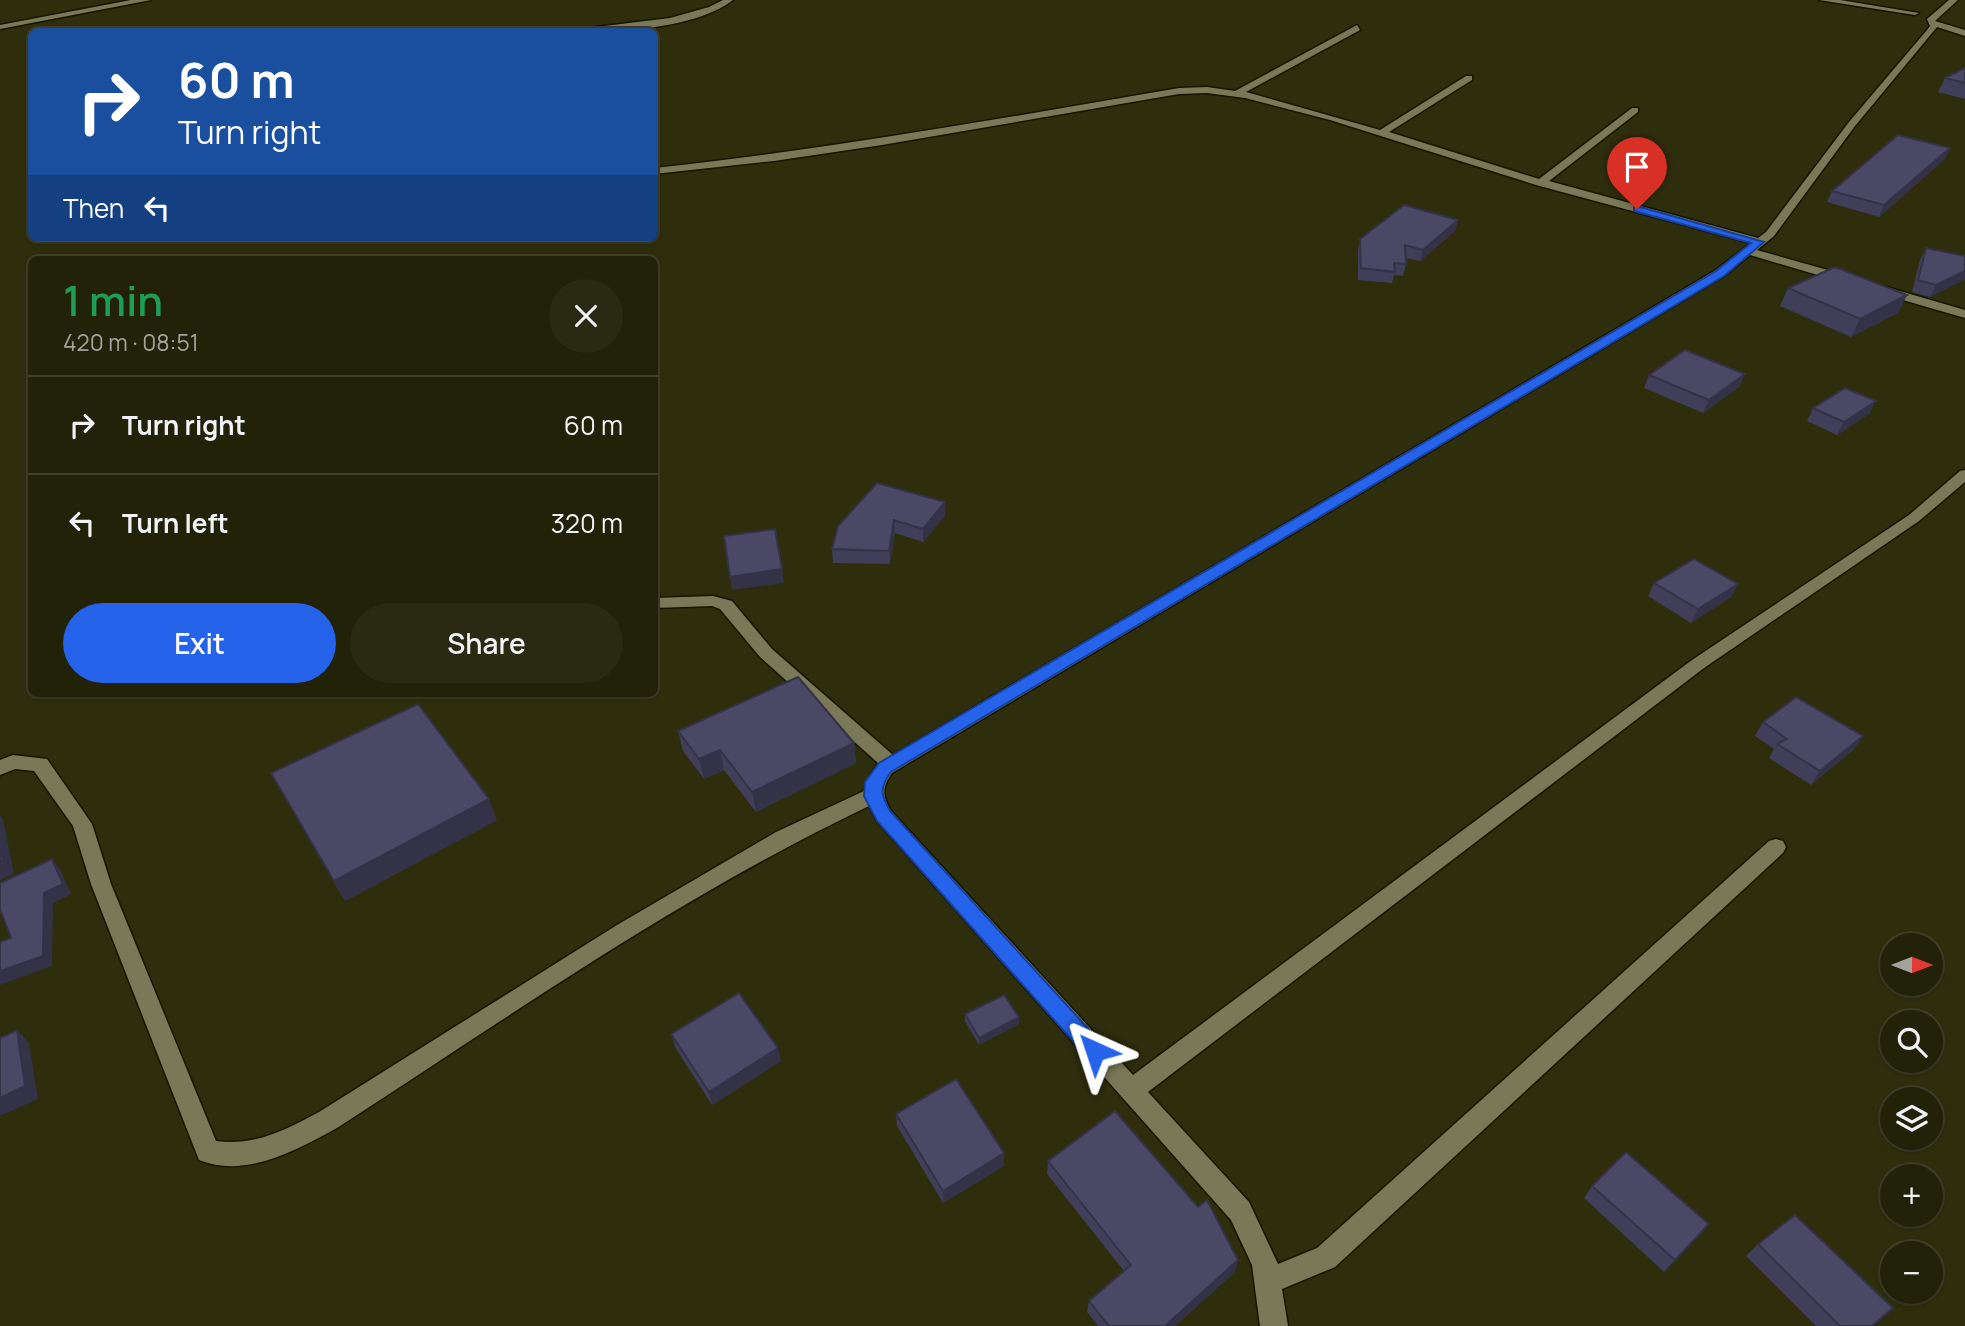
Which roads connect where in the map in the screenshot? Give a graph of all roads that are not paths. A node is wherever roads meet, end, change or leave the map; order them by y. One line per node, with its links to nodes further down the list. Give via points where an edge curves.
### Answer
1 (147, 0): 7 (street)
2 (729, 0): 8 (street, via 699,13)
3 (1823, 0): 6 (street)
4 (1906, 0): 6 (street, via 1905,6)
5 (1954, 0): 6 (street)
6 (1926, 19): 10 (street); 17 (street, via 1934,26 1930,32 1852,124 1770,234)
7 (0, 27)
8 (625, 28)
9 (1357, 28): 12 (street)
10 (1965, 33)
11 (1469, 78): 14 (street)
12 (1238, 93): 14 (street); 15 (street, via 1179,91 868,145)
13 (1635, 110): 16 (street)
14 (1381, 133): 16 (street)
15 (658, 171)
16 (1540, 183): 17 (street)
17 (1753, 247): 18 (street); 21 (street, via 1720,274)
18 (1965, 314)
19 (1965, 474): 25 (street, via 1914,518 1687,673)
20 (658, 603): 21 (street, via 713,601 726,605 766,653)
21 (891, 764): 23 (street, via 874,782)
22 (0, 768): 23 (street, via 13,762 40,764 82,824 101,884 208,1152 231,1156 280,1146 328,1120 648,918 783,838)
23 (872, 796): 25 (street, via 884,816)
24 (1776, 847): 26 (street, via 1326,1258)
25 (1130, 1091): 26 (street, via 1240,1212 1265,1264)
26 (1268, 1281): 27 (street)
27 (1274, 1326)

